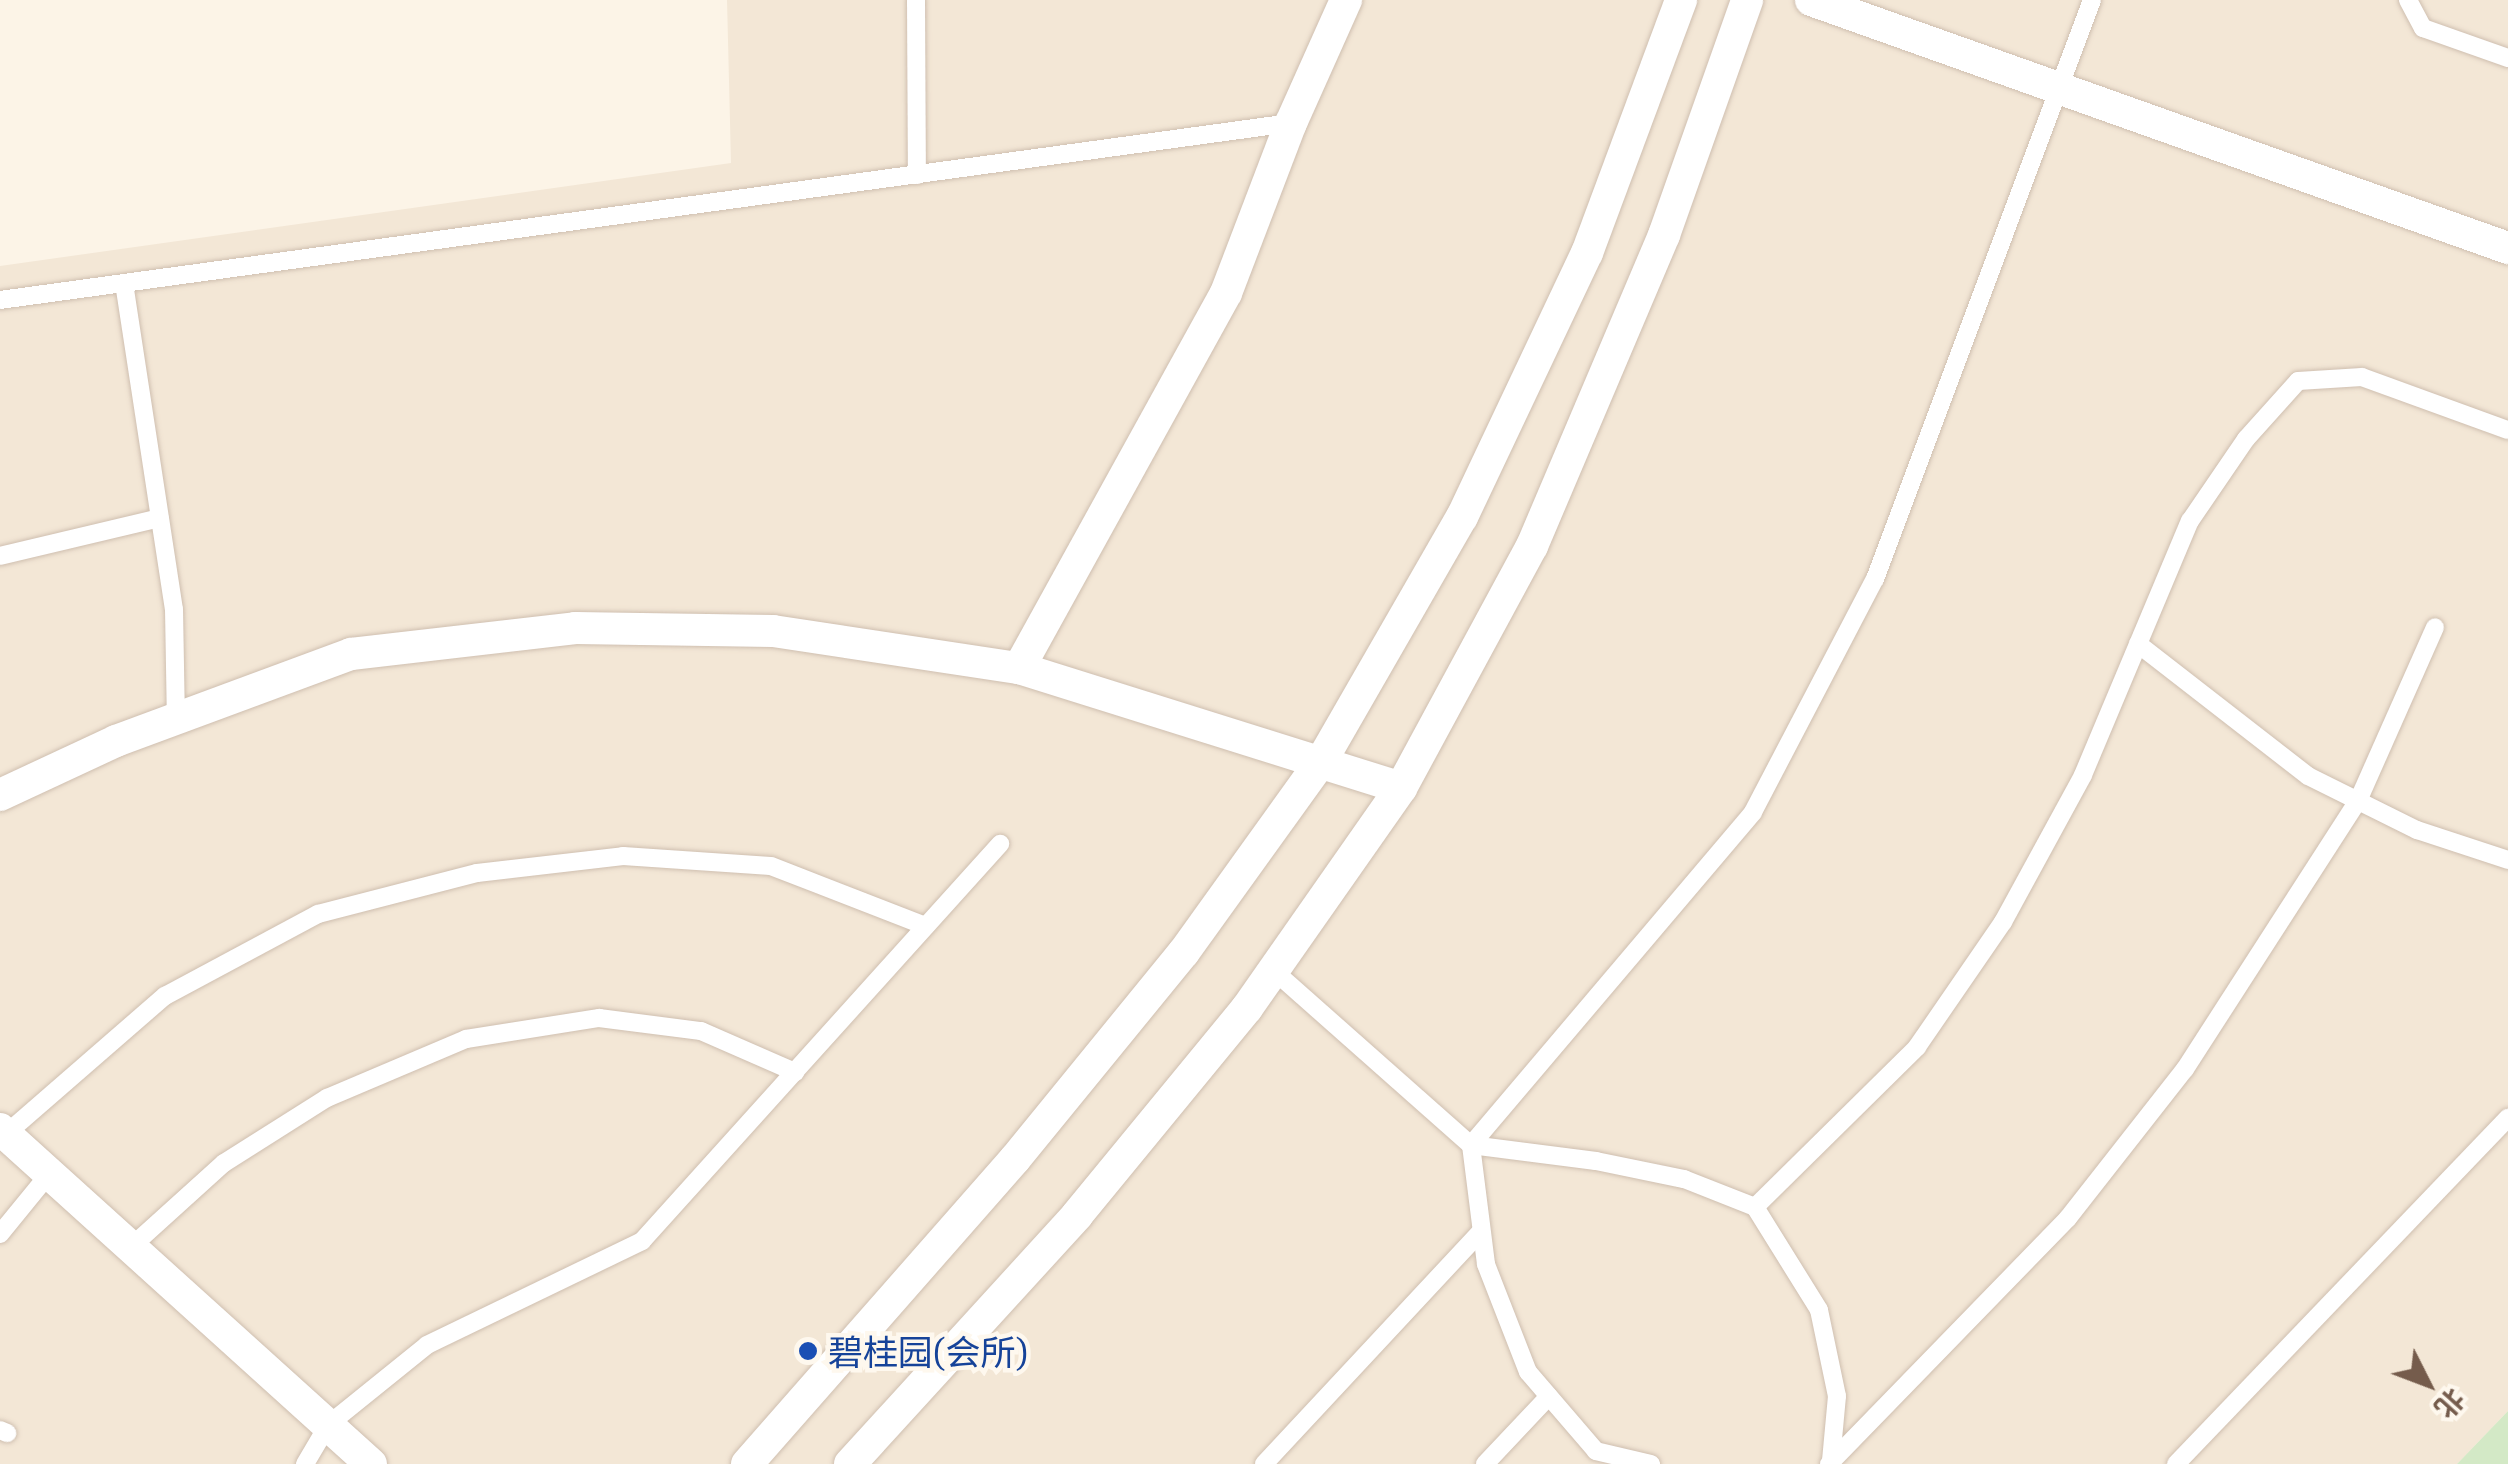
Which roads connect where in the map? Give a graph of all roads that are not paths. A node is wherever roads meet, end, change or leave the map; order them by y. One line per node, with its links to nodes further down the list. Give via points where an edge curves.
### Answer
1 (916, 0): 11 (lane)
2 (1346, 0): 10 (street)
3 (1682, 0): 22 (street, via 1587,252 1462,517)
4 (1748, 0): 23 (street, via 1664,234 1532,546)
5 (1810, 0): 9 (street)
6 (2092, 0): 9 (lane)
7 (2408, 0): 8 (lane, via 2423,28)
8 (2508, 58)
9 (2060, 89): 12 (street); 33 (lane, via 1875,579 1753,812)
10 (1291, 123): 11 (lane); 20 (street, via 1226,293)
11 (917, 175): 13 (lane)
12 (2508, 248)
13 (124, 283): 14 (lane); 16 (lane)
14 (0, 300)
15 (2508, 430): 19 (lane, via 2362,378 2298,381 2246,439 2190,521)
16 (160, 518): 17 (lane); 21 (lane, via 174,609)
17 (0, 556)
18 (2434, 626): 25 (lane)
19 (2138, 644): 25 (lane, via 2308,776); 35 (lane, via 2083,775 2002,922 1917,1047)
20 (1018, 668): 21 (street, via 773,631 575,628 351,654); 22 (street)
21 (176, 719): 24 (street)
22 (1322, 760): 23 (street); 44 (street, via 1184,952)
23 (1401, 788): 29 (street)
24 (0, 794)
25 (2358, 801): 27 (lane, via 2417,830); 41 (lane, via 2185,1069 2068,1218)
26 (1000, 844): 28 (lane)
27 (2508, 860)
28 (926, 926): 30 (lane); 32 (lane, via 771,866 623,856 477,872 318,914 165,996)
29 (1273, 970): 33 (lane); 45 (street, via 1077,1215)
30 (795, 1072): 38 (lane, via 700,1031 599,1018 466,1039 327,1098 224,1163); 40 (lane, via 642,1241 426,1345)
31 (2508, 1118): 49 (lane)
32 (3, 1131): 34 (street)
33 (1471, 1145): 35 (lane, via 1684,1179); 36 (lane)
34 (49, 1174): 37 (lane); 38 (street)
35 (1754, 1207): 41 (lane, via 1819,1310 1837,1396)
36 (1481, 1231): 39 (lane, via 1486,1264 1528,1372); 46 (lane)
37 (0, 1234)
38 (131, 1247): 40 (street)
39 (1549, 1396): 47 (lane); 48 (lane, via 1596,1451)
40 (328, 1425): 42 (lane); 43 (street)
41 (1828, 1463)
42 (306, 1464)
43 (370, 1464)
44 (747, 1464)
45 (850, 1464)
46 (1264, 1464)
47 (1485, 1464)
48 (1652, 1464)
49 (2176, 1464)

